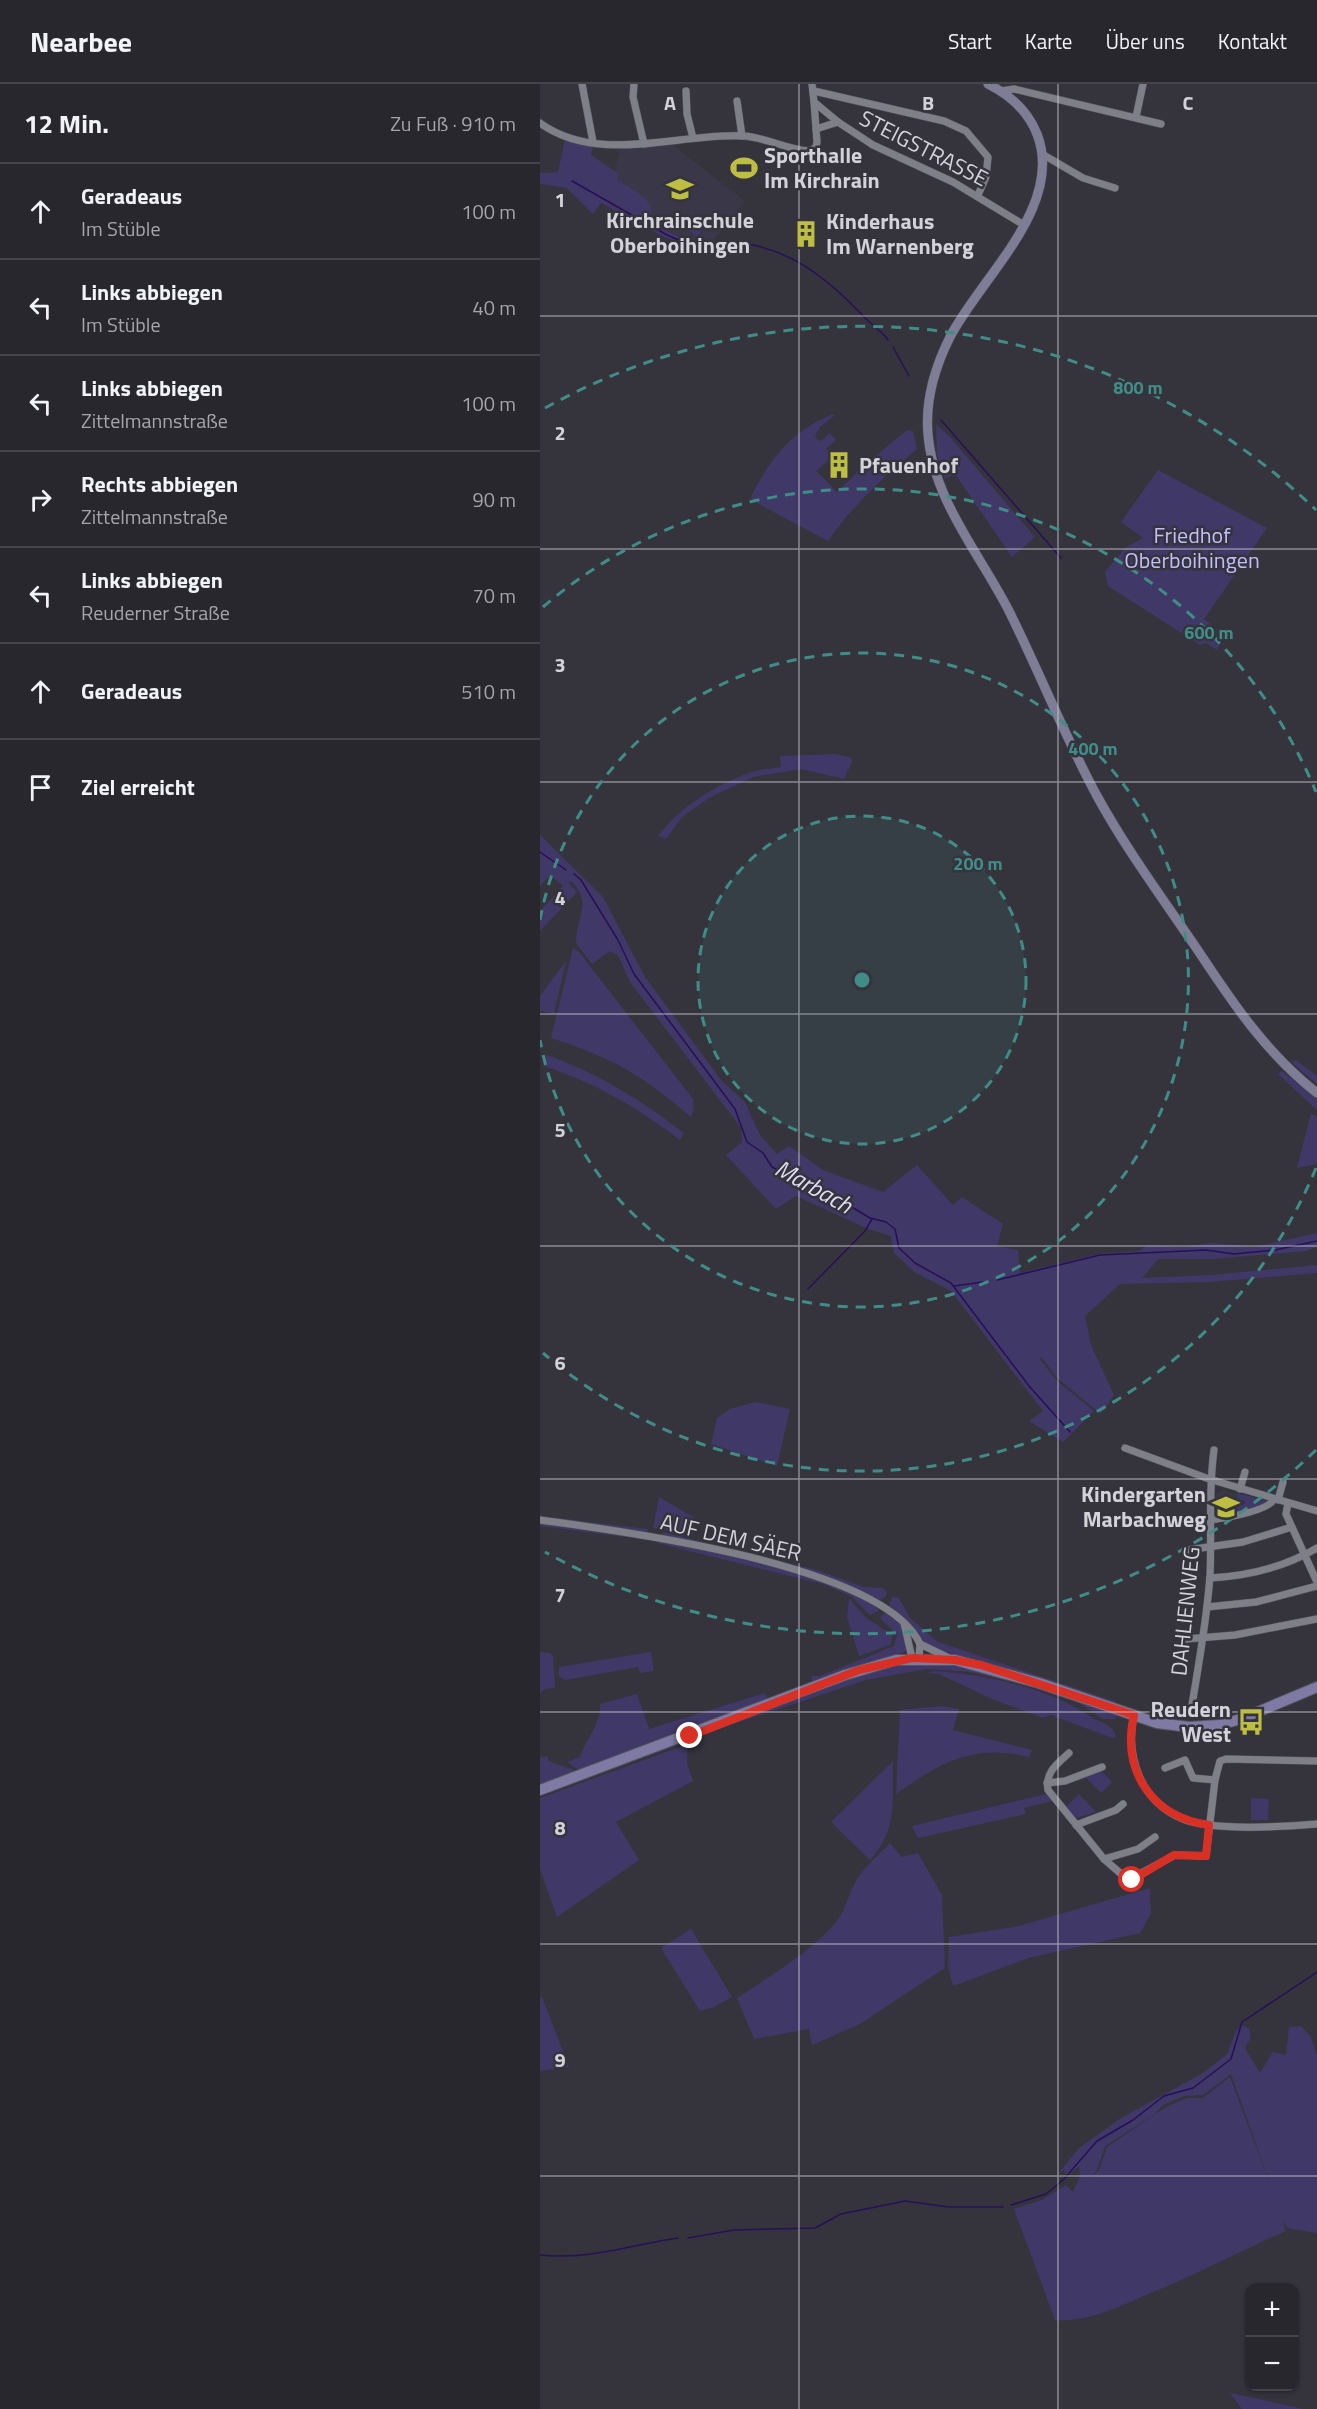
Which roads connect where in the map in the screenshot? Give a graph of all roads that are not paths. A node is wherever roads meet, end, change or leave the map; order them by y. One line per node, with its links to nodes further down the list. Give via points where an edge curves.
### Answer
1 (582, 84): 19 (street)
2 (634, 84): 20 (street, via 633,97)
3 (988, 84): 8 (street)
4 (1036, 84): 9 (street)
5 (1142, 84): 12 (street)
6 (813, 87): 11 (street); 23 (street, via 931,117 966,131 988,157 986,177)
7 (686, 91): 18 (street)
8 (1001, 91): 9 (street); 21 (street, via 1026,114)
9 (1034, 93): 12 (street)
10 (737, 101): 17 (street)
11 (814, 102): 13 (street, STEIGSTRASSE); 16 (street)
12 (1136, 117): 15 (street)
13 (838, 122): 16 (street, STEIGSTRASSE); 23 (street, STEIGSTRASSE, via 897,158)
14 (540, 123): 19 (street, via 557,133)
15 (1161, 123)
16 (816, 129): 17 (street, via 816,147 810,151)
17 (742, 136): 18 (street)
18 (693, 138): 20 (street)
19 (593, 142): 20 (street)
20 (644, 144)
21 (1042, 154): 22 (street, via 1083,178); 24 (street, via 1038,196)
22 (1115, 188)
23 (978, 195): 24 (street, STEIGSTRASSE)
24 (1024, 225): 25 (street, via 959,321 937,367 928,427 936,472 951,510 1018,628 1113,825 1243,1017 1281,1062)
25 (1317, 1093)
26 (1125, 1448): 29 (street)
27 (1214, 1450): 29 (street, DAHLIENWEG)
28 (1245, 1472): 31 (street)
29 (1209, 1479): 31 (street); 36 (street, DAHLIENWEG)
30 (1282, 1482): 32 (street)
31 (1240, 1489): 32 (street)
32 (1276, 1500): 33 (street); 36 (street, via 1251,1511)
33 (1288, 1503): 34 (street); 37 (street, via 1285,1511)
34 (1317, 1511)
35 (540, 1520): 46 (street, AUF DEM SÄER, via 654,1536 811,1574 873,1599)
36 (1211, 1520): 38 (street, DAHLIENWEG)
37 (1292, 1527): 38 (street); 41 (street)
38 (1211, 1547): 40 (street); 42 (street, DAHLIENWEG)
39 (1317, 1548): 41 (street)
40 (1187, 1550)
41 (1304, 1556): 42 (street, via 1249,1573); 43 (street)
42 (1210, 1578): 44 (street, DAHLIENWEG)
43 (1317, 1584): 44 (street, via 1248,1604)
44 (1207, 1607): 47 (street, DAHLIENWEG)
45 (1317, 1619): 47 (street)
46 (903, 1621): 49 (street, AUF DEM SÄER); 50 (street)
47 (1203, 1637): 48 (street); 53 (street, DAHLIENWEG)
48 (1186, 1639)
49 (920, 1644): 50 (street); 51 (street, AUF DEM SÄER)
50 (915, 1658): 51 (main road); 61 (main road, via 866,1668)
51 (955, 1660): 54 (main road)
52 (1317, 1687): 54 (main road, via 1219,1725 1176,1727)
53 (1192, 1705)
54 (1134, 1715): 65 (street, via 1130,1751 1143,1786 1173,1814)
55 (1069, 1753): 60 (street, via 1050,1771)
56 (1317, 1761): 59 (street, via 1226,1759 1218,1765)
57 (1102, 1767): 60 (street, via 1065,1781)
58 (1165, 1768): 59 (street, via 1185,1760 1193,1778)
59 (1215, 1780): 65 (street)
60 (1047, 1783): 63 (street, via 1051,1795)
61 (540, 1790)
62 (1123, 1804): 63 (street)
63 (1076, 1824): 67 (street)
64 (1317, 1824): 65 (street)
65 (1209, 1825): 67 (street, via 1206,1856 1174,1855 1132,1880 1122,1878)
66 (1155, 1837): 67 (street, via 1138,1849)
67 (1104, 1859)

